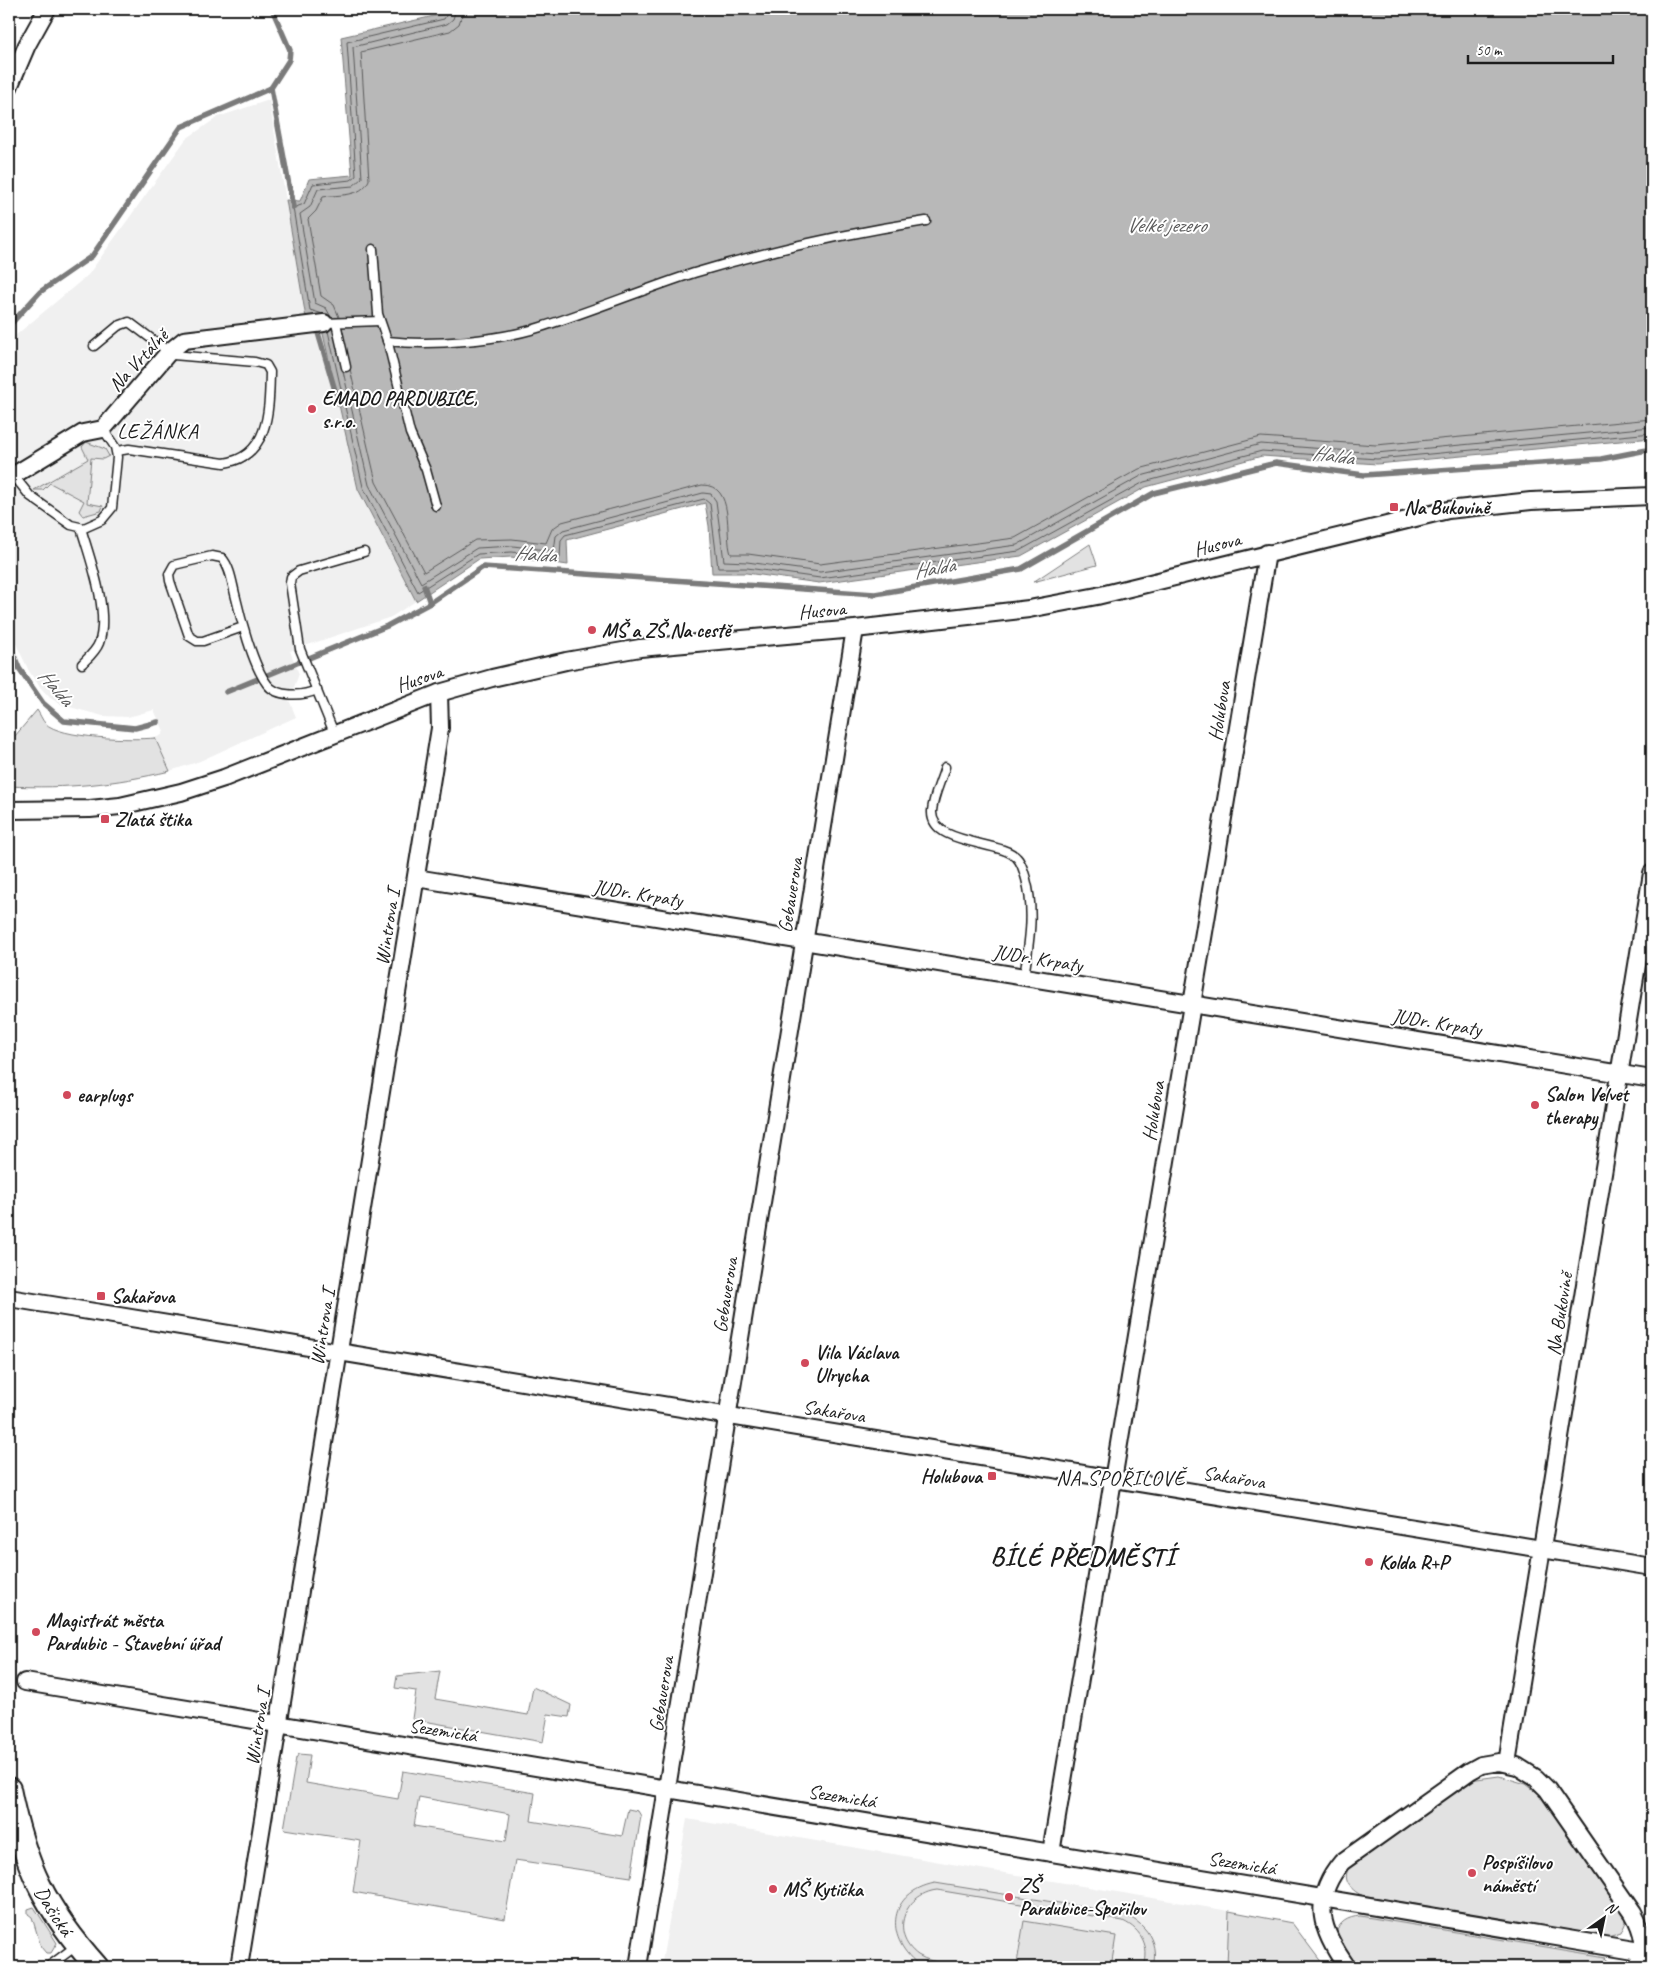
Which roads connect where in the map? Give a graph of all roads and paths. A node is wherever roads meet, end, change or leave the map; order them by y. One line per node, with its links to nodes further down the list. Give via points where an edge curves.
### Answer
1 (47, 9): 2 (street)
2 (9, 87)
3 (926, 221): 7 (lane, via 765,253 514,334 438,343 412,344)
4 (373, 249): 5 (lane)
5 (380, 322): 6 (lane, Na Vrtálně); 7 (lane)
6 (330, 323): 9 (street, Na Vrtálně, via 191,338); 10 (lane)
7 (388, 340): 15 (lane, via 408,426)
8 (94, 346): 9 (lane, via 118,326 129,322)
9 (169, 352): 11 (street, Na Vrtálně); 12 (lane, via 184,358 255,362 266,366 270,372 267,421 261,439 237,460 224,463 129,449)
10 (346, 368)
11 (103, 429): 12 (lane); 13 (street, via 83,433)
12 (117, 452): 16 (lane, via 110,512 102,520)
13 (12, 477): 16 (lane, via 30,496 66,522)
14 (1652, 496): 18 (street, Husova, via 1531,501 1448,510)
15 (436, 506)
16 (82, 528): 21 (lane, via 98,593 102,628 97,648)
17 (364, 552): 22 (lane, via 299,570 291,577 290,591 300,648)
18 (1267, 553): 20 (street, Husova, via 1063,603); 31 (street, Holubova)
19 (243, 627): 19 (lane, via 222,558 212,556 174,565 169,574 170,581 190,636 197,641); 22 (lane, via 267,684 291,694)
20 (855, 629): 23 (street, Husova, via 620,651 530,668); 29 (street, Gebauerova)
21 (82, 664)
22 (317, 690): 24 (lane)
23 (439, 693): 24 (street, Husova); 28 (street, Wintrova I, via 440,728)
24 (334, 733): 26 (street, Husova, via 224,778 162,797 90,809)
25 (945, 767): 30 (lane, via 932,810 936,823 963,841 1011,852 1023,869 1032,914)
26 (9, 810)
27 (1652, 873): 32 (street, Na Bukovině)
28 (416, 878): 29 (street, JUDr. Krpaty); 35 (street, Wintrova I)
29 (804, 941): 30 (street, JUDr. Krpaty); 36 (street, Gebauerova)
30 (1024, 977): 31 (street, JUDr. Krpaty)
31 (1192, 1004): 32 (street, JUDr. Krpaty); 37 (street, Holubova)
32 (1620, 1074): 33 (street, JUDr. Krpaty); 38 (street, Na Bukovině)
33 (1652, 1079)
34 (9, 1298): 35 (street, Sakařova)
35 (339, 1352): 36 (street, Sakařova); 41 (street, Wintrova I)
36 (727, 1416): 37 (street, Sakařova); 43 (street, Gebauerova)
37 (1113, 1479): 38 (street, Sakařova); 46 (street, Holubova)
38 (1542, 1549): 39 (street, Sakařova); 42 (street, Na Bukovině)
39 (1652, 1567)
40 (25, 1682): 41 (street, Sezemická)
41 (279, 1724): 43 (street, Sezemická); 52 (street, Wintrova I)
42 (1507, 1763): 47 (street, via 1490,1762 1470,1771 1342,1862 1330,1879); 49 (street, via 1526,1770 1547,1789 1633,1913)
43 (667, 1789): 46 (street, Sezemická); 53 (street, Gebauerova)
44 (9, 1790): 45 (street, Dašická)
45 (12, 1810): 48 (street, Dašická, via 34,1878)
46 (1051, 1853): 47 (street, Sezemická)
47 (1324, 1898): 49 (street, Sezemická); 54 (street, via 1326,1936)
48 (78, 1944): 50 (lane); 51 (street, Dašická)
49 (1648, 1952): 55 (street)
50 (48, 1967)
51 (97, 1967)
52 (239, 1967)
53 (638, 1967)
54 (1347, 1967)
55 (1637, 1967)

